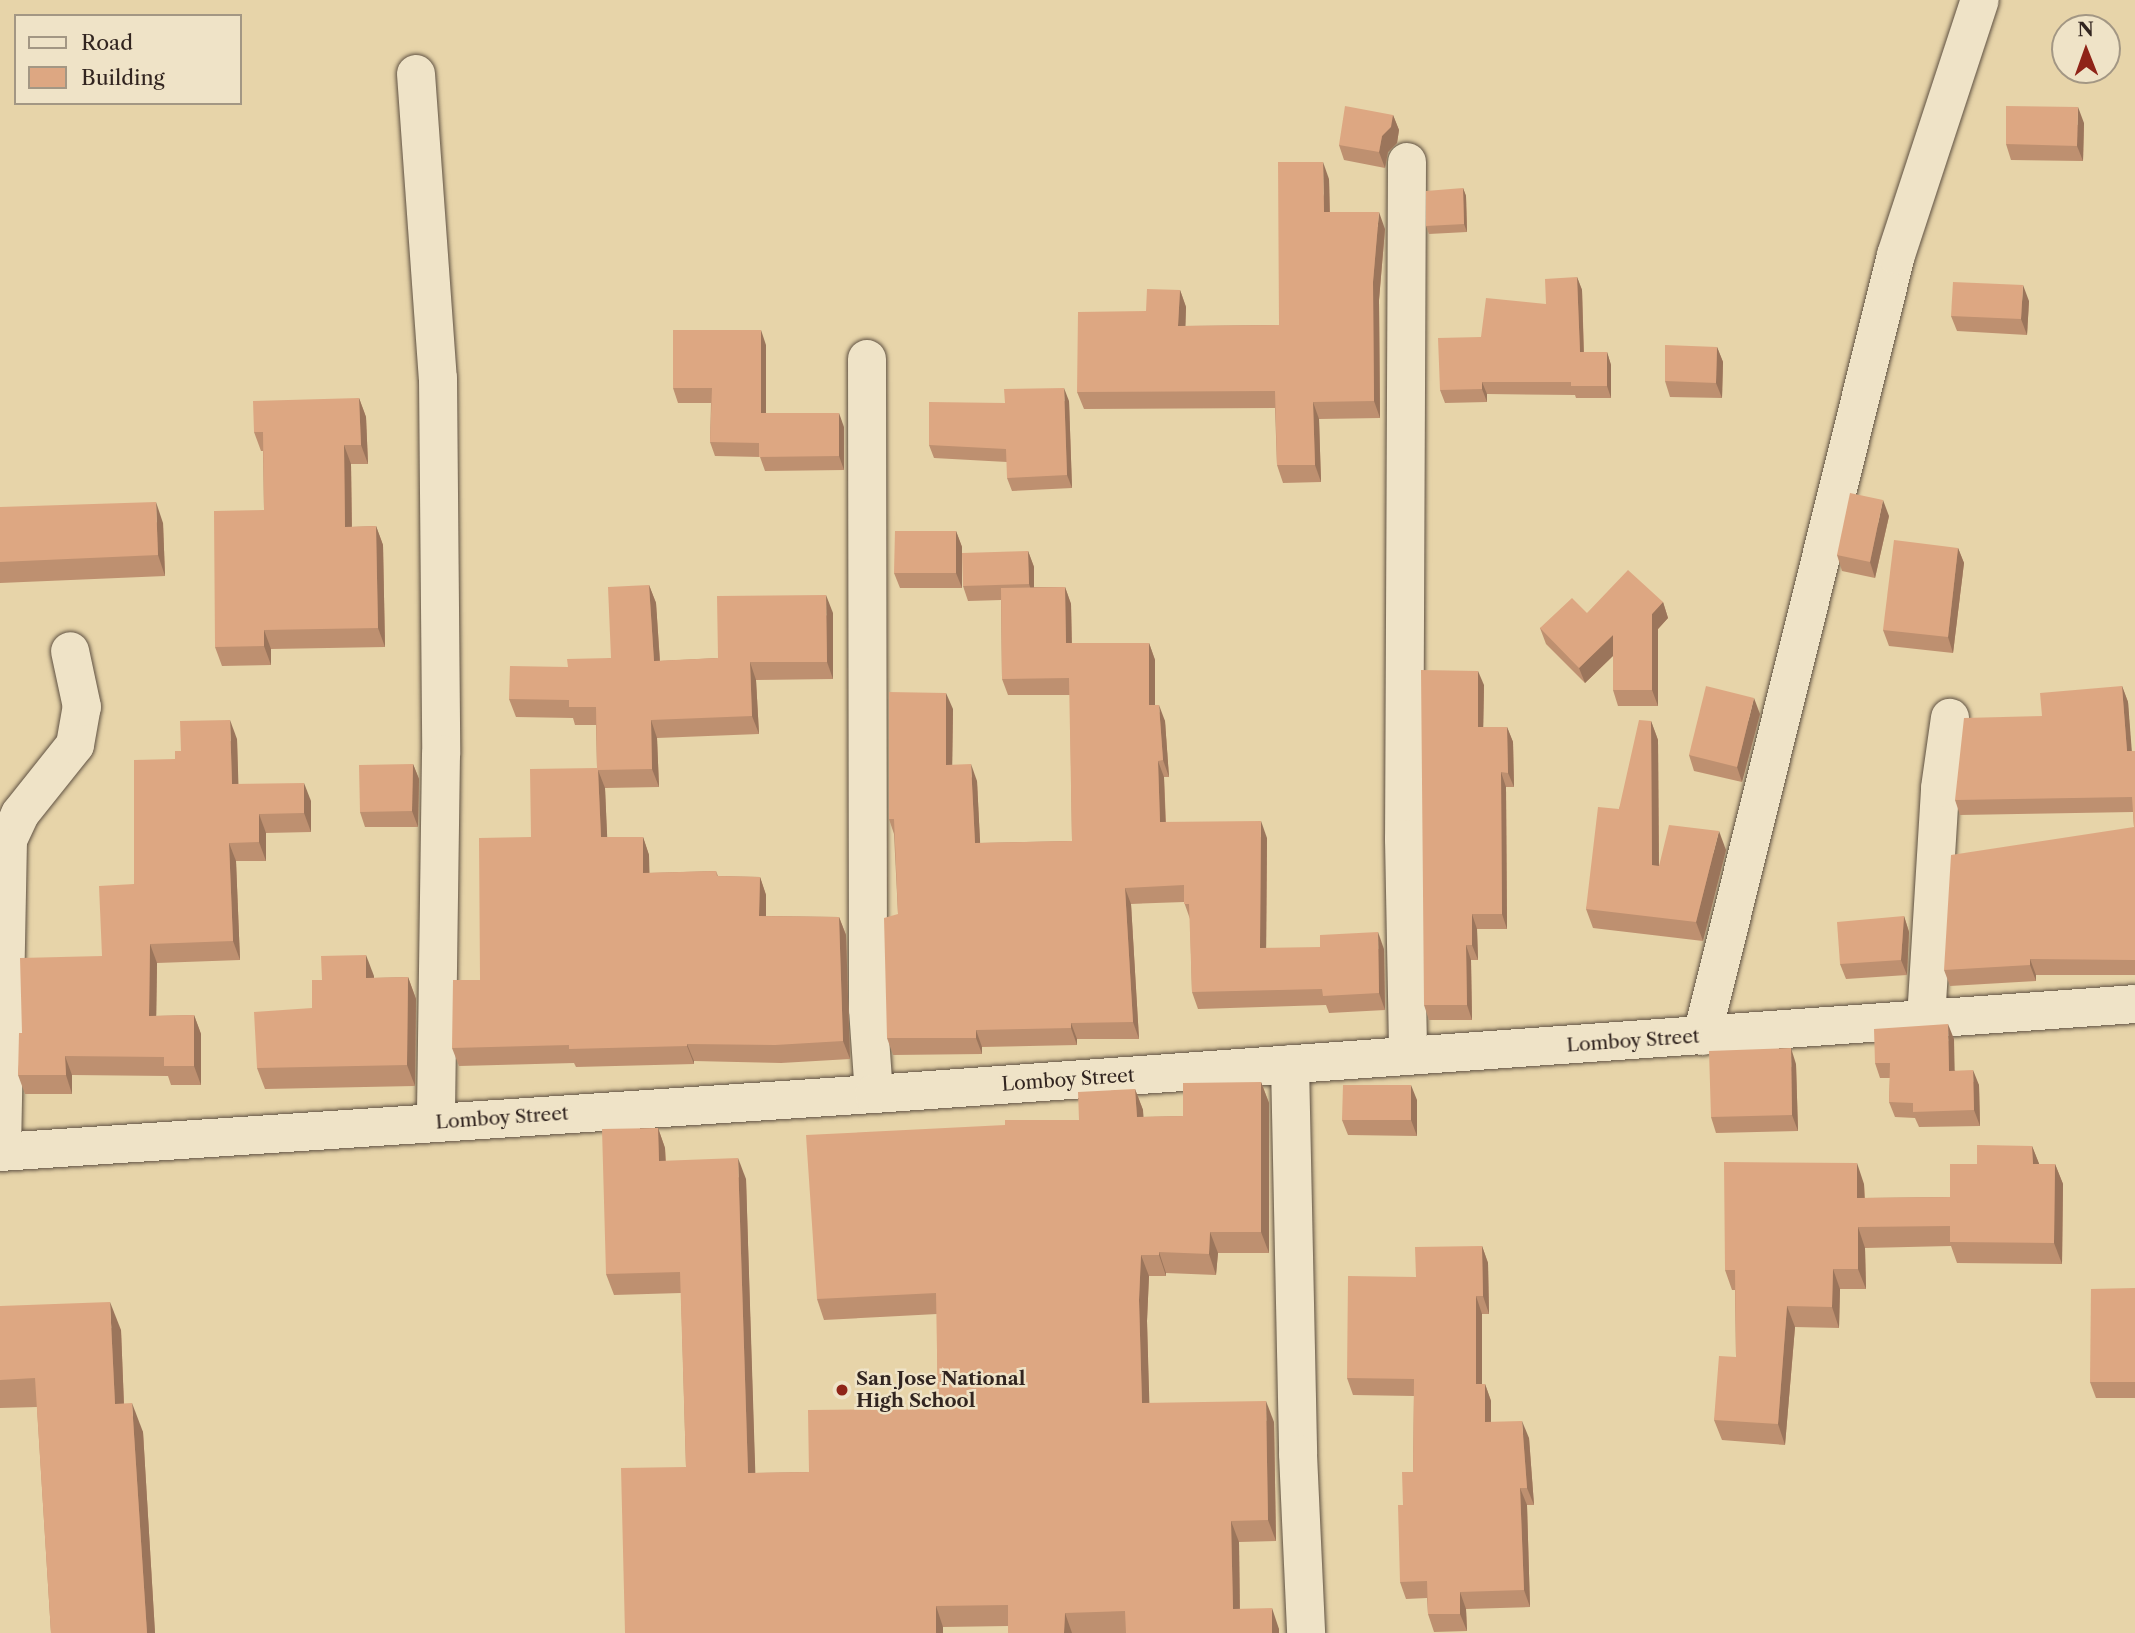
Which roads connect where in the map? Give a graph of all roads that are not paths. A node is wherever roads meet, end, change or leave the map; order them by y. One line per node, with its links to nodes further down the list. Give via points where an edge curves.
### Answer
1 (1980, 0): 9 (street, via 1896,255)
2 (416, 74): 13 (street, via 438,378 441,768)
3 (1407, 162): 10 (street, via 1404,839)
4 (867, 359): 12 (street, via 868,1009)
5 (70, 651): 14 (street, via 82,706 75,745 20,814 8,840)
6 (1950, 718): 8 (street, via 1940,788)
7 (2135, 1004): 8 (street, Lomboy Street)
8 (1926, 1019): 9 (street, Lomboy Street)
9 (1702, 1036): 10 (street, Lomboy Street)
10 (1408, 1056): 11 (street, Lomboy Street)
11 (1290, 1064): 12 (street, Lomboy Street); 15 (street)
12 (874, 1094): 13 (street, Lomboy Street)
13 (436, 1123): 14 (street, Lomboy Street)
14 (1, 1152)
15 (1306, 1633)

